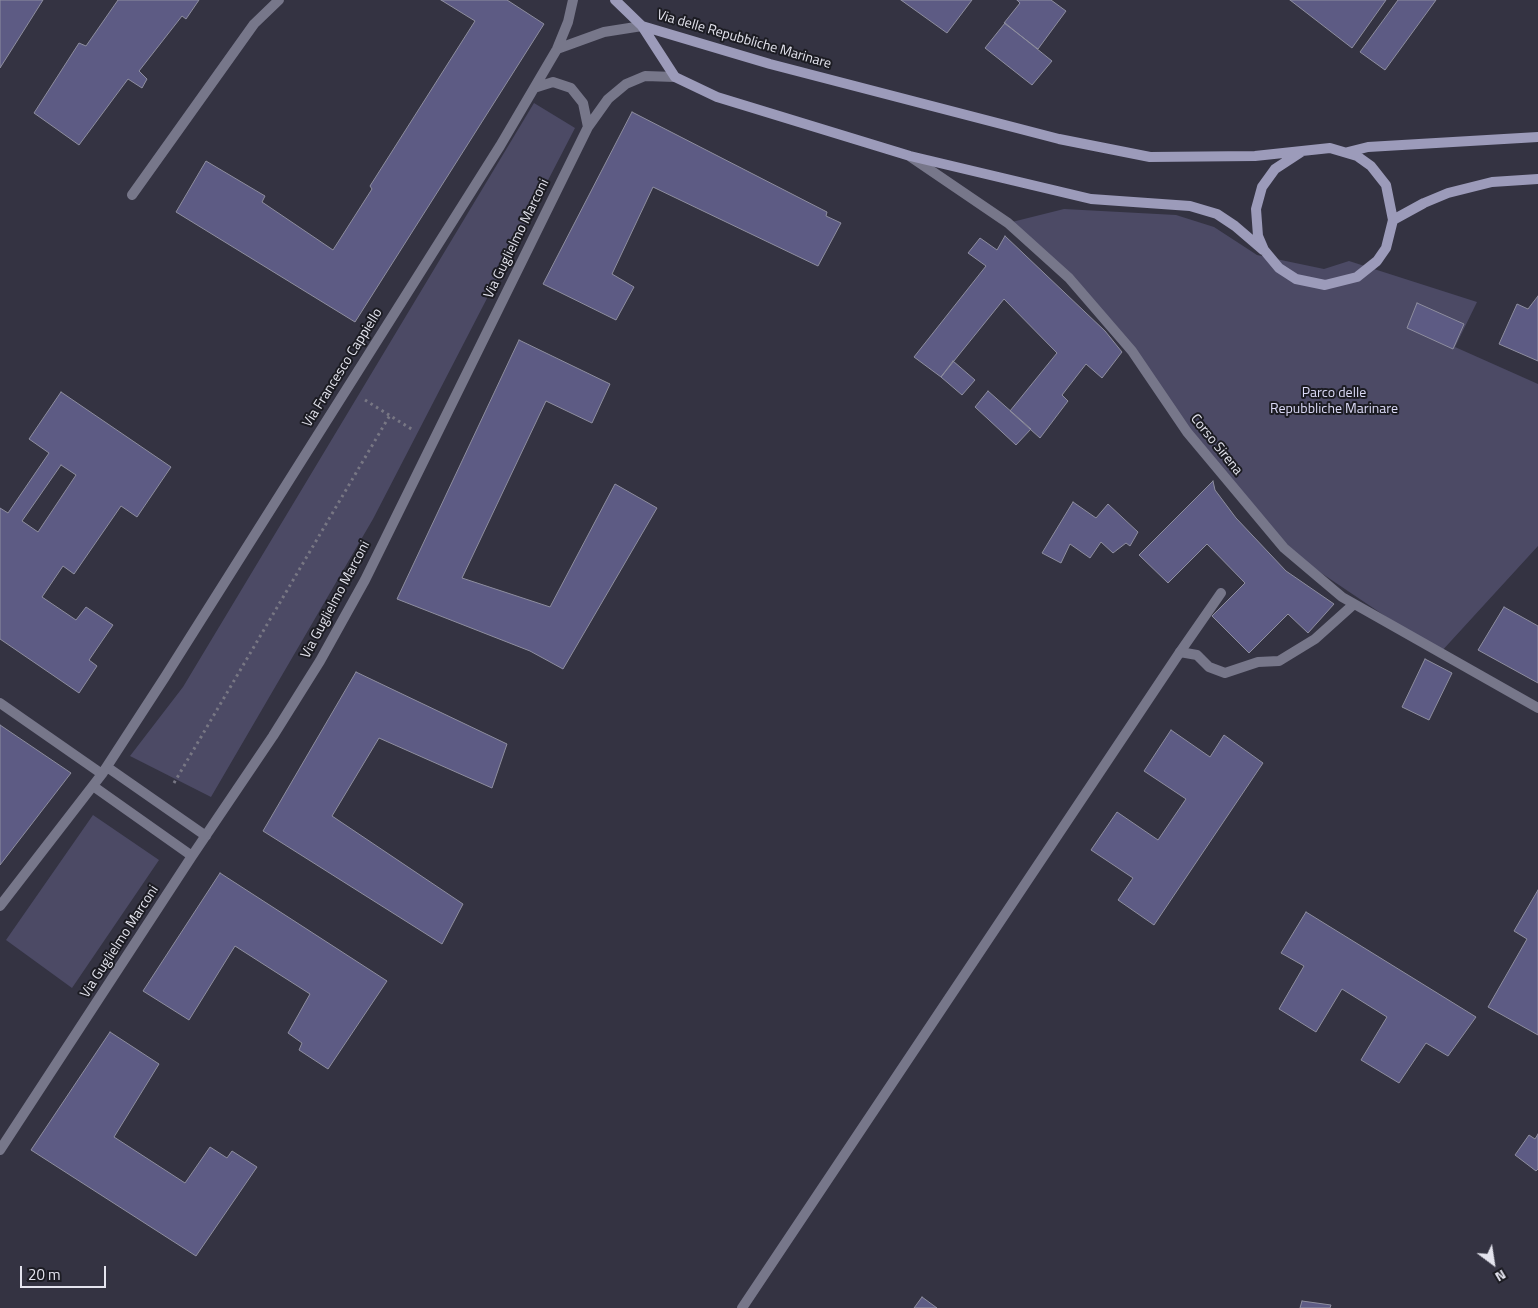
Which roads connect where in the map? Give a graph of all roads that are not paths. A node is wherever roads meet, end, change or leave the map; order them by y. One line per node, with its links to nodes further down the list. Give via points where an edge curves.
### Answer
1 (279, 0): 14 (street, via 254,24)
2 (573, 0): 5 (street, Via Francesco Cappiello)
3 (615, 0): 4 (main road)
4 (642, 26): 5 (street, via 604,32); 6 (main road, Via delle Repubbliche Marinare); 10 (main road, Via delle Repubbliche Marinare, via 770,64 1050,136 1150,157)
5 (557, 49): 7 (street, Via Francesco Cappiello)
6 (675, 76): 8 (street, Via Guglielmo Marconi, via 645,76 626,84 608,99); 12 (main road, via 717,97)
7 (534, 88): 8 (street, via 553,82 571,88 583,103); 22 (street, Via Francesco Cappiello)
8 (588, 127): 24 (street, Via Guglielmo Marconi, via 365,580 274,736)
9 (1538, 137): 11 (main road, via 1368,147)
10 (1301, 152): 11 (main road, via 1330,148); 16 (main road, via 1275,169 1262,187 1256,208 1258,236)
11 (1346, 153): 15 (main road, via 1371,166 1386,185)
12 (910, 156): 16 (main road, via 1091,199 1190,206 1217,214); 18 (street, Corso Sirena, via 1008,223 1069,278 1132,351 1187,432 1284,548)
13 (1538, 179): 15 (main road, via 1492,182 1448,193)
14 (132, 195)
15 (1393, 220): 16 (main road, via 1386,248 1377,261 1357,277 1325,285 1296,279 1279,268)
16 (1264, 250)
17 (1221, 593): 19 (street)
18 (1354, 604): 19 (street, via 1315,639 1279,661 1258,662 1225,673 1209,668 1197,655); 21 (street, Corso Sirena)
19 (1180, 652): 28 (street)
20 (0, 703): 22 (street)
21 (1538, 708)
22 (104, 770): 23 (street, Via Francesco Cappiello); 24 (street)
23 (93, 786): 25 (street); 26 (street, Via Francesco Cappiello)
24 (206, 836): 25 (street, Via Guglielmo Marconi)
25 (192, 856): 27 (street, Via Guglielmo Marconi)
26 (0, 906)
27 (0, 1150)
28 (742, 1308)

